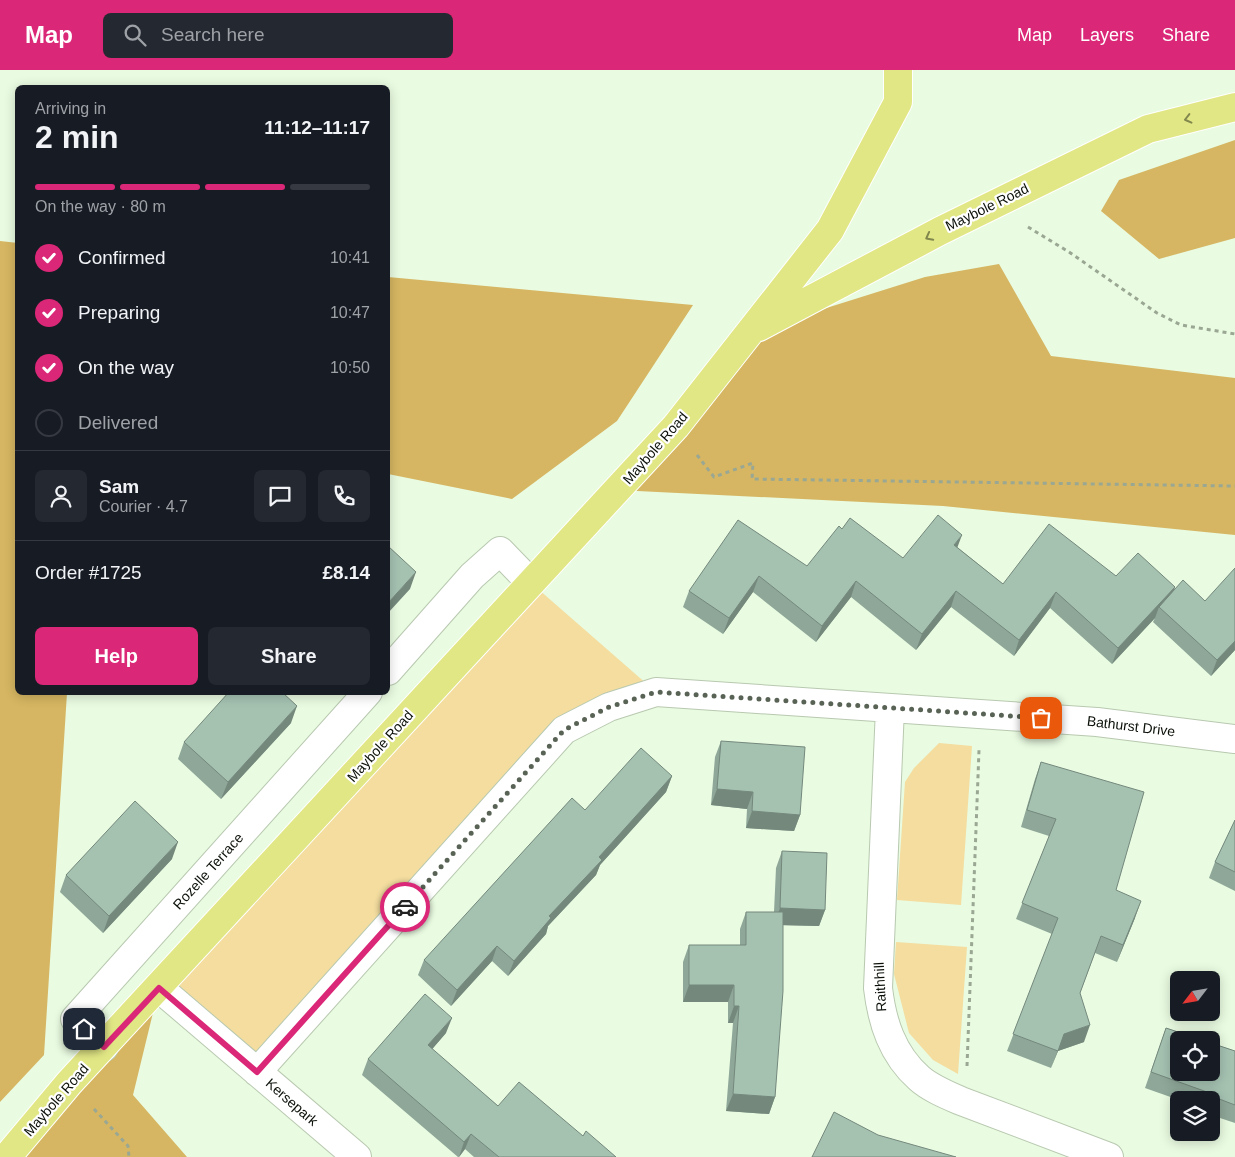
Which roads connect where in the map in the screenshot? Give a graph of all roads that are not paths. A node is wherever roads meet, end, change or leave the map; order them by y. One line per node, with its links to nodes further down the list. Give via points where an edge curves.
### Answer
1 (898, 70): 3 (main road, Maybole Road, via 898,102 830,230)
2 (1235, 107): 3 (main road, Maybole Road, one-way to 3, via 1148,129 992,205)
3 (750, 332): 4 (main road, Maybole Road, via 676,426)
4 (530, 582): 5 (street, via 500,551 472,576); 9 (main road, Maybole Road)
5 (390, 669)
6 (365, 695): 10 (street, Rozelle Terrace, via 75,1019)
7 (890, 708): 8 (street, Bathurst Drive, via 1097,722); 11 (street, Bathurst Drive, via 656,692 609,707 564,730); 14 (street, Raithhill, via 878,988 881,1016 891,1042 919,1078 939,1090)
8 (1235, 739)
9 (159, 988): 10 (main road, Maybole Road); 11 (street, Kersepark)
10 (104, 1047): 12 (main road, Maybole Road)
11 (257, 1072): 13 (street, Kersepark)
12 (7, 1157)
13 (357, 1157)
14 (1109, 1157)

